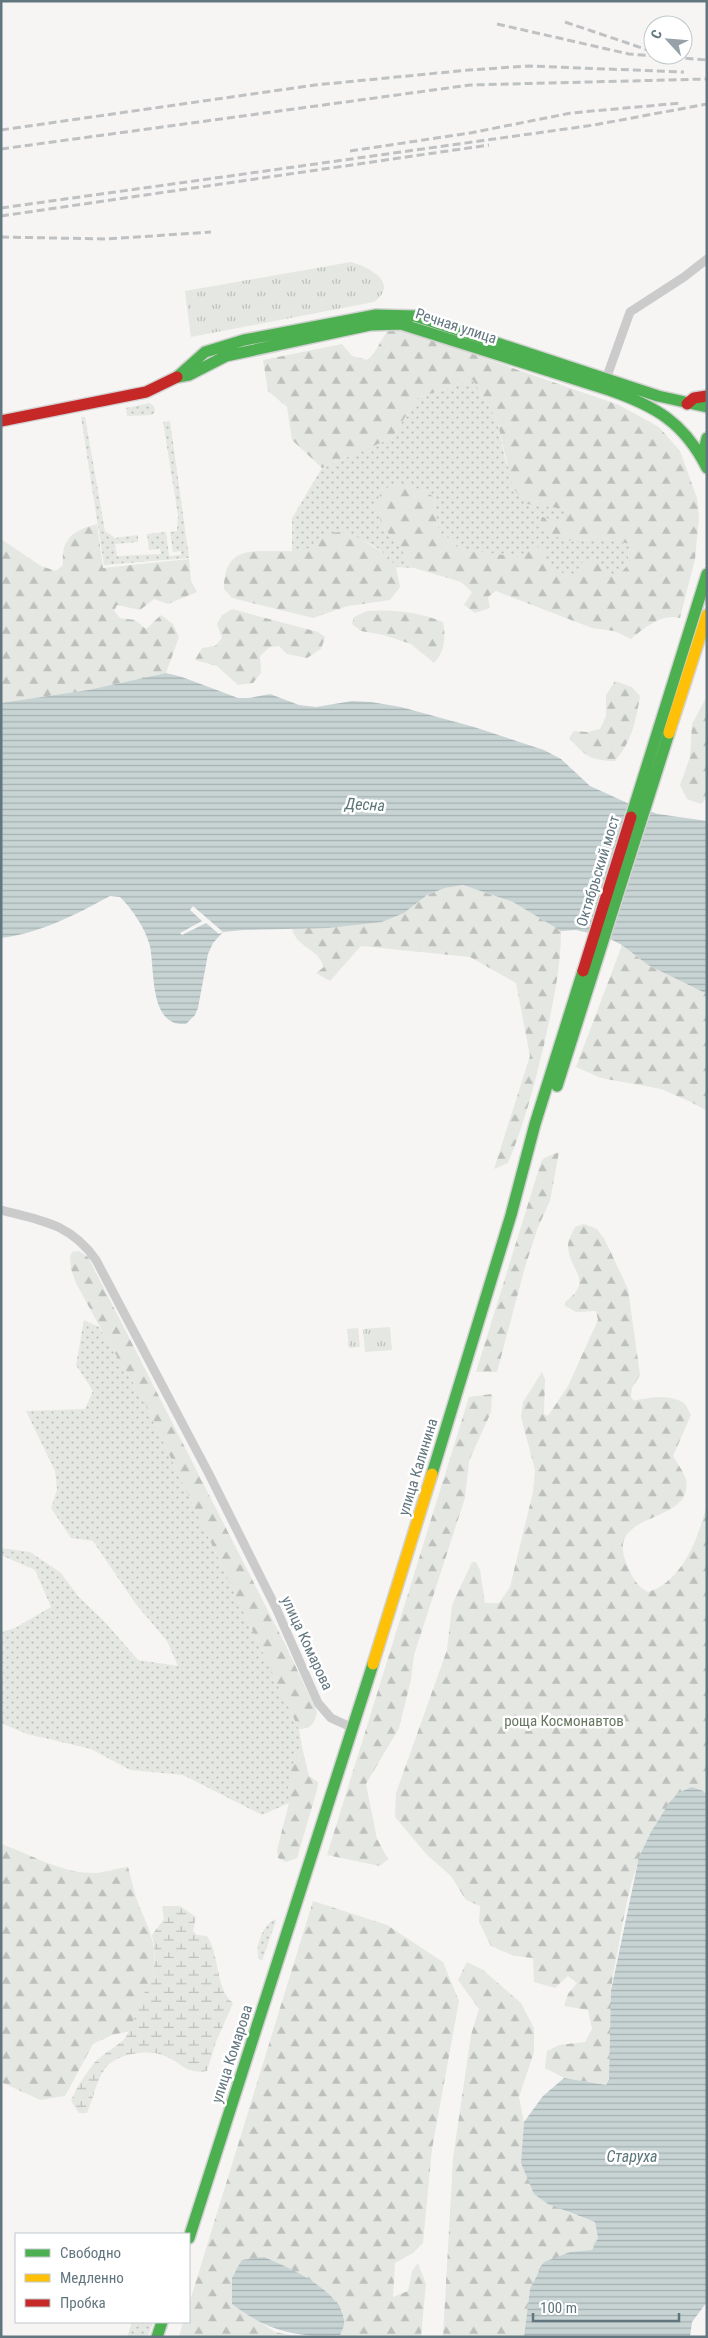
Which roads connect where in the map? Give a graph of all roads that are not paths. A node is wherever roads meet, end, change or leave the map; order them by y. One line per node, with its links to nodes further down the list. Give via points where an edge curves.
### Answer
1 (707, 259): 3 (street, via 630,312)
2 (178, 377): 3 (main road, Речная улица, via 197,357 215,348 343,320 396,314 415,316); 7 (main road, Речная улица, via 146,392); 9 (main road, Речная улица, via 187,377 226,356 370,325 401,324 654,409 683,432)
3 (606, 379): 5 (main road, Речная улица)
4 (707, 396): 5 (main road, via 694,398)
5 (687, 404): 6 (main road, Речная улица)
6 (707, 408)
7 (1, 421)
8 (707, 438): 9 (main road)
9 (705, 463)
10 (707, 574): 12 (main road, Октябрьский мост)
11 (707, 615): 12 (main road, Октябрьский мост)
12 (539, 1126): 14 (main road, улица Калинина)
13 (1, 1210): 14 (street, улица Комарова, via 36,1218 70,1232 96,1260 209,1474 276,1608 318,1703 331,1718)
14 (353, 1728): 15 (main road, улица Комарова)
15 (190, 2235)
16 (162, 2323): 17 (main road)
17 (157, 2337)

